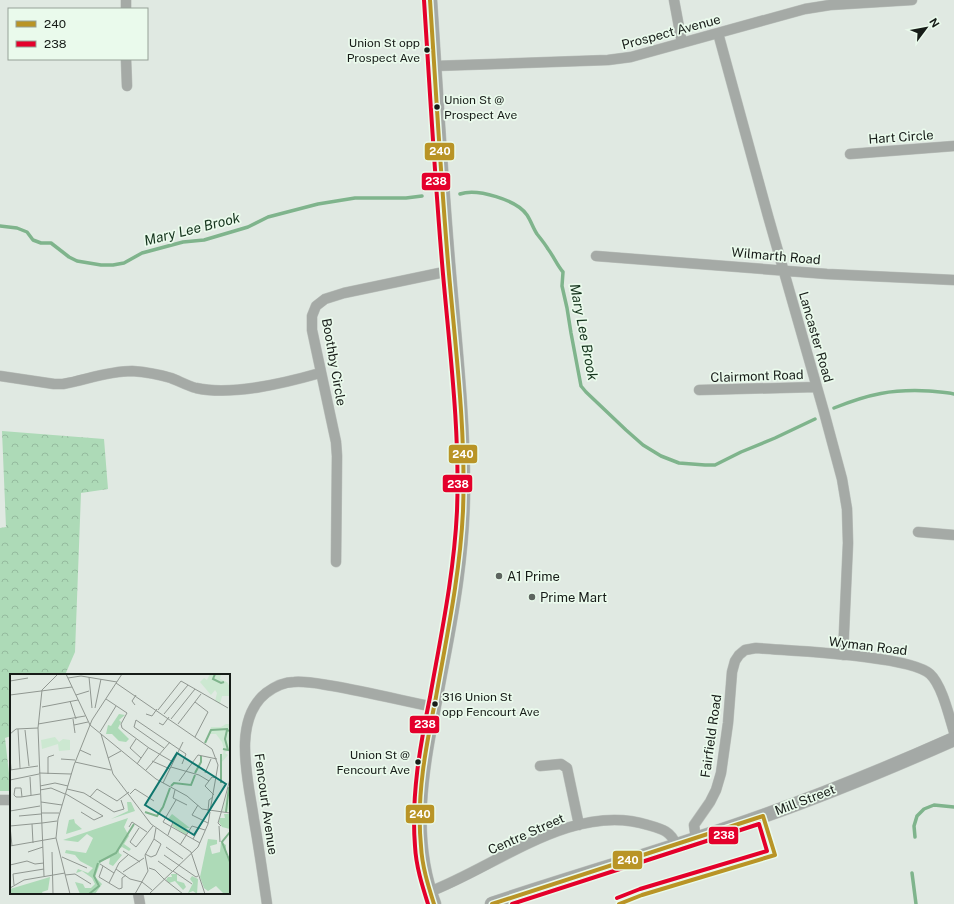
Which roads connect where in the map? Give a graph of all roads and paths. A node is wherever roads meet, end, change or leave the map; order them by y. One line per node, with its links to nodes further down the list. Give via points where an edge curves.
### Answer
1 (430, 0): 8 (main road)
2 (674, 0): 6 (street)
3 (912, 0): 4 (street, Prospect Avenue)
4 (805, 4): 5 (street, Prospect Avenue)
5 (718, 33): 6 (street, Prospect Avenue); 13 (street, Lancaster Road)
6 (682, 43): 8 (street, Prospect Avenue, via 631,57 608,60)
7 (126, 60): 9 (street)
8 (434, 66): 14 (main road)
9 (127, 86)
10 (954, 146): 11 (street, Hart Circle)
11 (850, 154)
12 (596, 256): 13 (street, Wilmarth Road)
13 (784, 270): 15 (street, Wilmarth Road); 18 (street, Lancaster Road)
14 (449, 271): 16 (street, Boothby Circle, via 344,293 325,299 316,306 312,316 312,330); 25 (main road, via 463,490 460,547 453,603)
15 (954, 280)
16 (320, 373): 17 (street, via 246,389 218,390 196,388 145,372 118,372 63,384); 22 (street, Boothby Circle, via 336,442)
17 (0, 376)
18 (816, 387): 19 (street, Clairmont Road); 24 (street, Lancaster Road, via 833,443 847,509)
19 (699, 390)
20 (918, 532): 21 (street)
21 (954, 535)
22 (336, 562)
23 (739, 655): 24 (street, Wyman Road, via 745,650 756,648); 30 (street, Fairfield Road, via 732,672 721,773 710,802 694,825)
24 (843, 655): 26 (street, Wyman Road, via 909,664 930,674 941,692)
25 (434, 707): 33 (main road, via 419,803 421,860); 35 (street, Fencourt Avenue, via 308,682 281,685 257,703 246,728 245,762)
26 (954, 732)
27 (954, 739): 30 (main road, Mill Street, via 883,770)
28 (540, 766): 29 (street, via 561,764 567,768)
29 (579, 825): 31 (street, Centre Street, via 613,819 633,820 665,831); 33 (street, Centre Street, via 529,843 457,881)
30 (696, 839): 31 (main road, Mill Street)
31 (676, 845): 36 (main road, Mill Street)
32 (138, 894): 34 (street)
33 (432, 898)
34 (140, 904)
35 (267, 904)
36 (492, 904)

